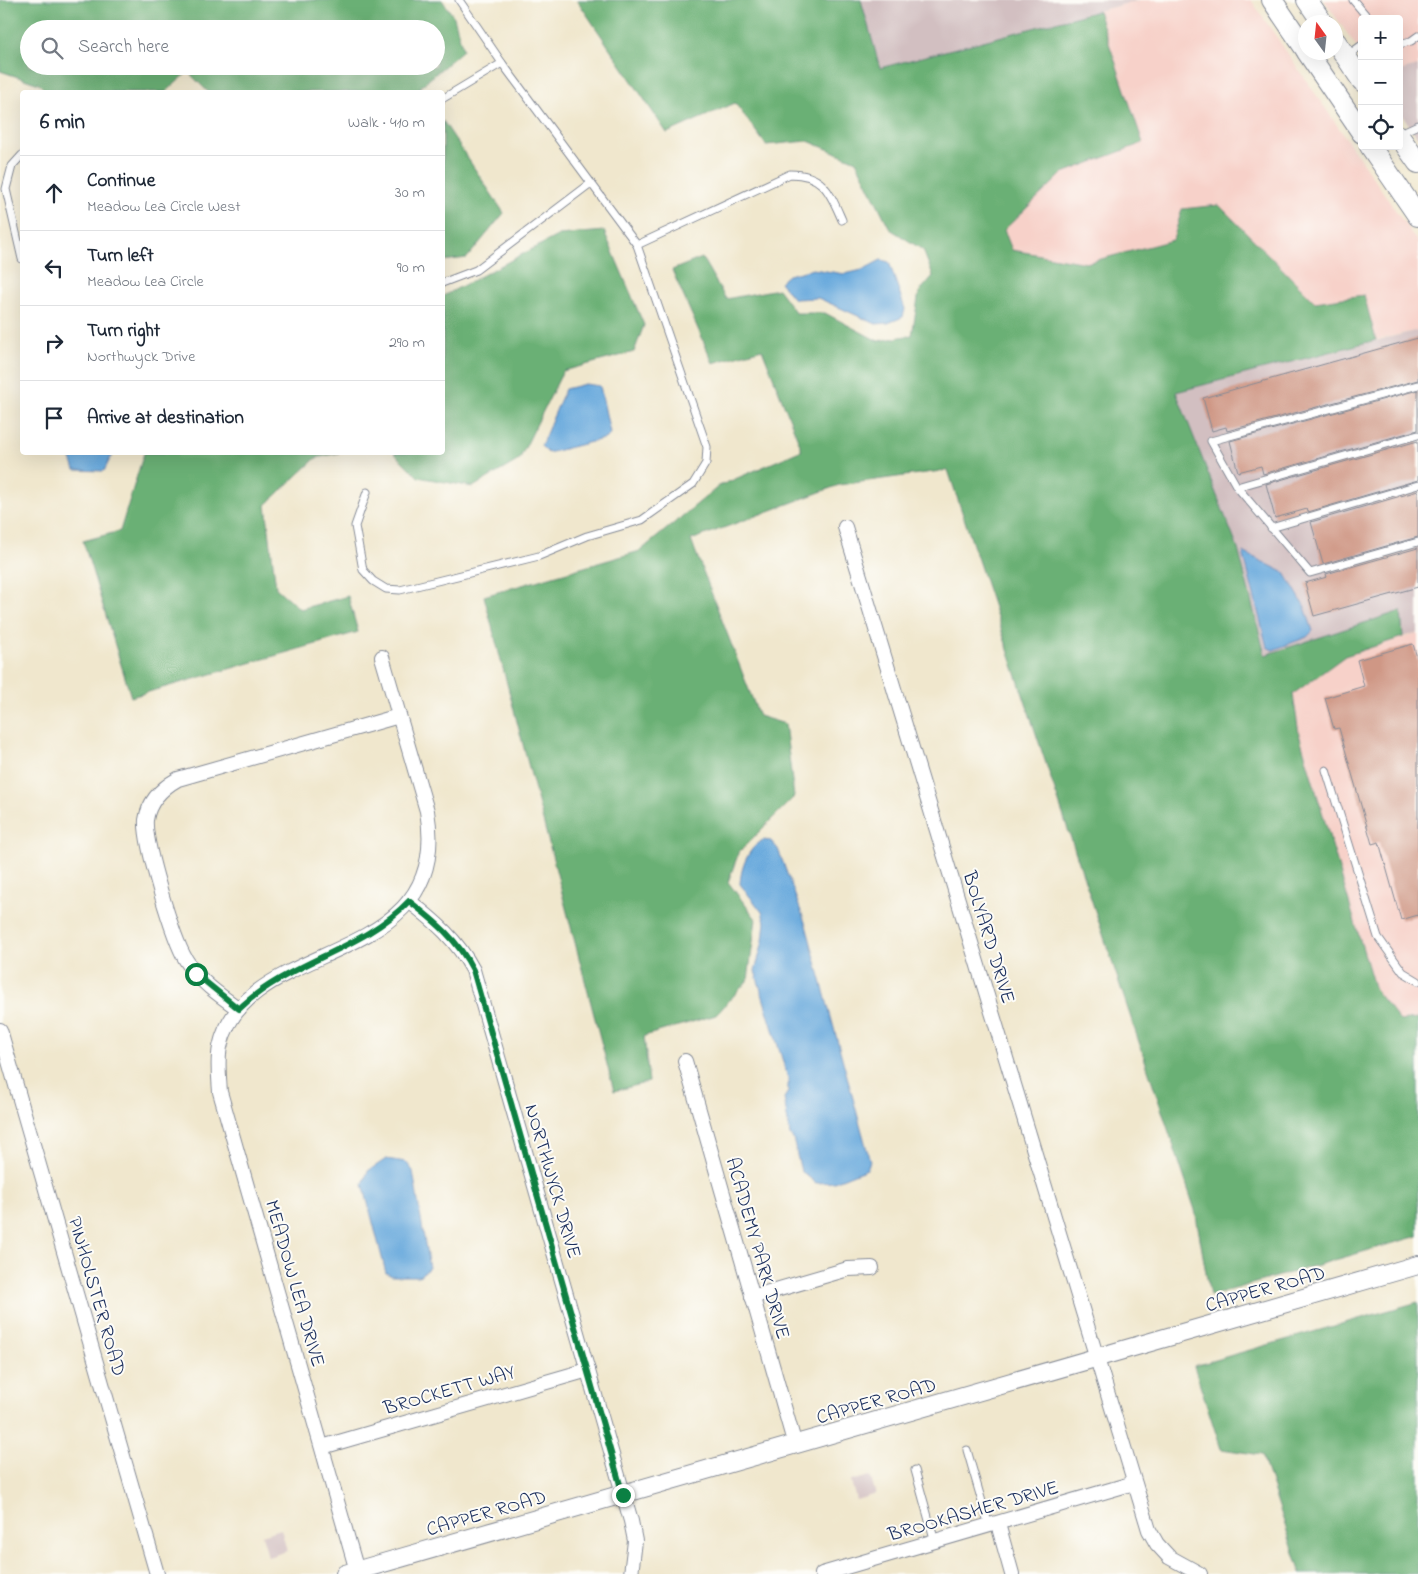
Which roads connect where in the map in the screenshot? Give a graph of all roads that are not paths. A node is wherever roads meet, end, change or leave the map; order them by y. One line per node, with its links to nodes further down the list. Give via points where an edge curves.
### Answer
1 (458, 0): 14 (lane)
2 (1272, 0): 8 (main road)
3 (1307, 0): 5 (main road)
4 (1353, 0): 6 (lane)
5 (1317, 15)
6 (1366, 15)
7 (1418, 36): 9 (lane)
8 (1298, 39)
9 (1403, 43)
10 (1358, 46): 11 (lane)
11 (1343, 48)
12 (1343, 53): 15 (main road)
13 (1312, 60): 18 (main road)
14 (502, 63): 16 (lane); 24 (lane)
15 (1358, 75)
16 (445, 97)
17 (1418, 125): 19 (lane)
18 (1358, 127)
19 (1403, 132)
20 (1403, 140): 23 (main road)
21 (1373, 150): 25 (main road)
22 (20, 157): 28 (lane, via 12,166 6,189)
23 (1418, 163)
24 (591, 183): 27 (lane); 29 (lane, via 476,270)
25 (1418, 216)
26 (842, 220): 27 (lane, via 828,190 817,180 804,174 790,174)
27 (637, 245): 34 (lane, via 707,447 706,462 693,484 642,520 587,536 539,556 400,590 372,581 363,570 355,526)
28 (20, 250)
29 (445, 282)
30 (1418, 385): 33 (lane, via 1212,442)
31 (1418, 435): 33 (lane)
32 (1418, 485): 36 (lane)
33 (1237, 487): 36 (lane)
34 (367, 492)
35 (845, 527): 49 (street, BOLYARD DRIVE)
36 (1271, 528): 37 (lane, via 1310,573)
37 (1418, 542)
38 (382, 657): 39 (street)
39 (399, 716): 41 (street, via 427,811 430,833 430,855 423,878); 43 (street, via 178,779 163,788 152,803 146,818 146,837 176,942 196,974)
40 (1326, 770): 42 (lane, via 1378,936 1403,972)
41 (409, 901): 43 (street, via 378,928 270,984); 50 (street, NORTHWYCK DRIVE, via 451,936 473,970)
42 (1418, 981)
43 (239, 1009): 52 (street, MEADOW LEA DRIVE, via 221,1046 218,1068 220,1092)
44 (0, 1030): 60 (street, PINHOLSTER ROAD)
45 (685, 1061): 48 (street, ACADEMY PARK DRIVE)
46 (1418, 1265): 49 (street, CAPPER ROAD)
47 (872, 1268): 48 (street, via 848,1269)
48 (752, 1297): 51 (street, ACADEMY PARK DRIVE)
49 (1096, 1359): 51 (street, CAPPER ROAD); 55 (street, BOLYARD DRIVE)
50 (588, 1370): 52 (street, BROCKETT WAY); 56 (street, NORTHWYCK DRIVE)
51 (795, 1445): 56 (street, CAPPER ROAD)
52 (322, 1446): 59 (street, MEADOW LEA DRIVE)
53 (967, 1450): 57 (lane)
54 (914, 1470): 58 (lane)
55 (1134, 1483): 57 (street, BROOKASHER DRIVE); 64 (street, BOLYARD DRIVE, via 1149,1530 1157,1544 1169,1556)
56 (623, 1495): 59 (street, CAPPER ROAD); 61 (street, NORTHWYCK DRIVE, via 635,1540)
57 (993, 1525): 58 (street, BROOKASHER DRIVE); 63 (street)
58 (935, 1542): 62 (street, BROOKASHER DRIVE)
59 (351, 1572)
60 (157, 1574)
61 (631, 1574)
62 (822, 1574)
63 (1012, 1574)
64 (1200, 1574)

